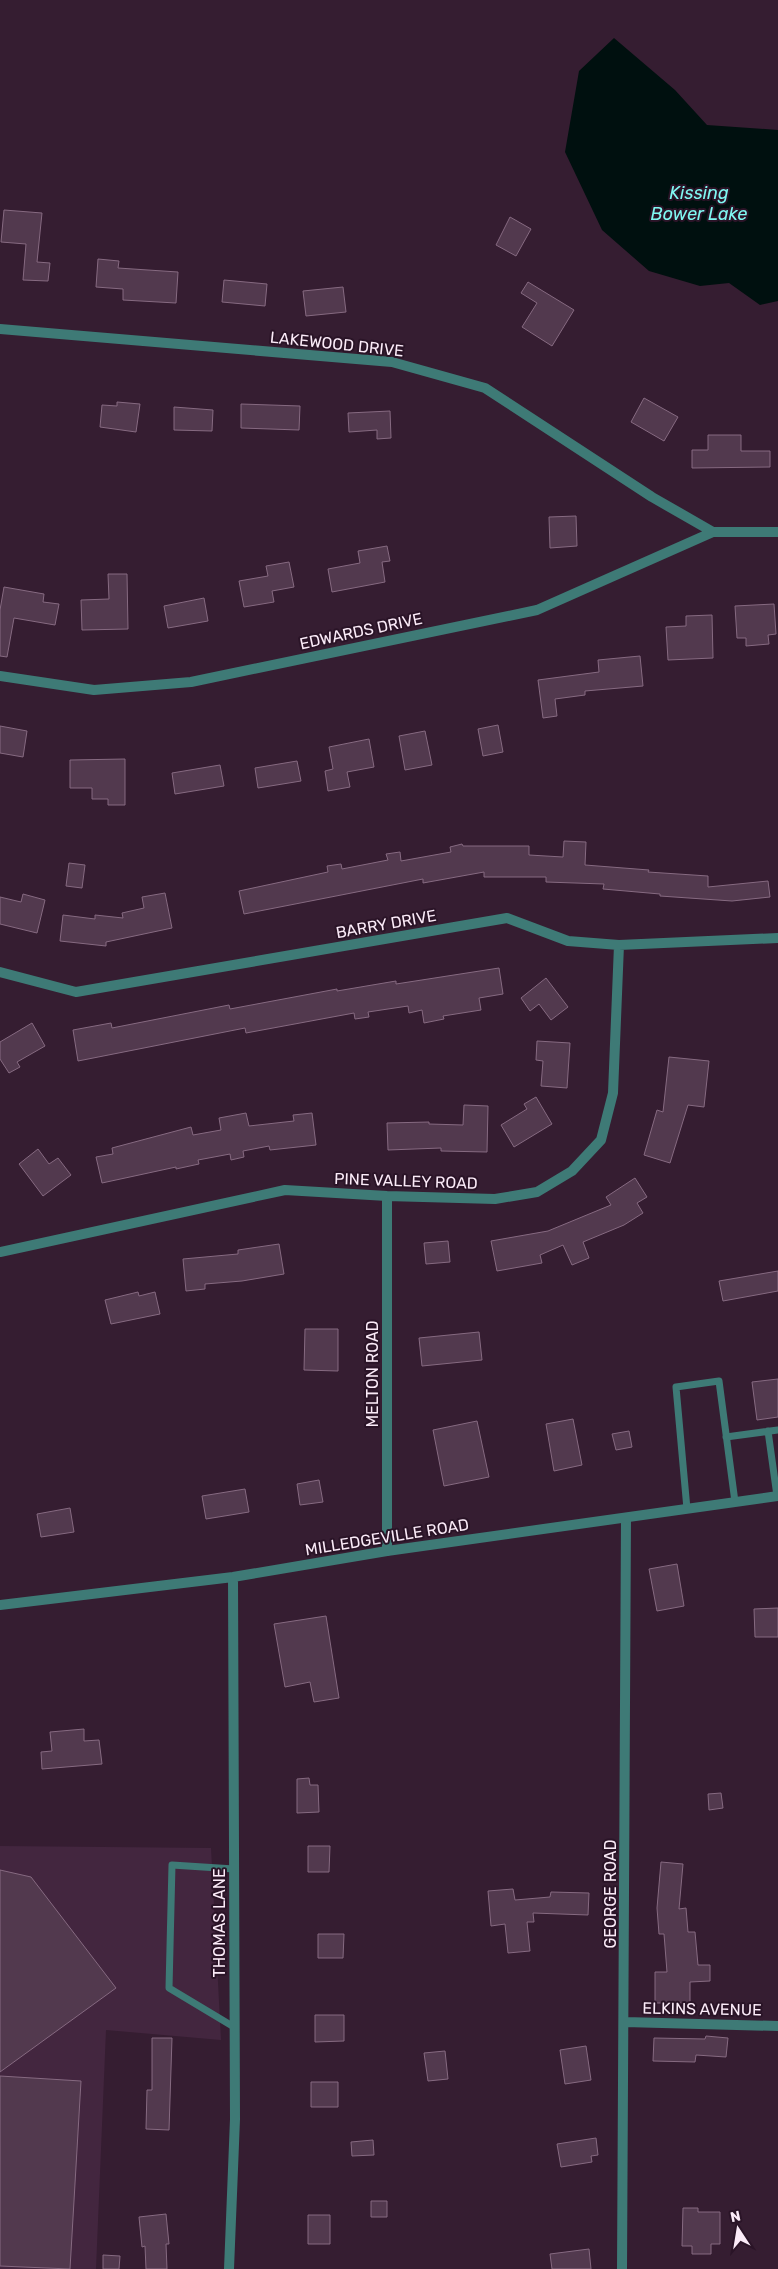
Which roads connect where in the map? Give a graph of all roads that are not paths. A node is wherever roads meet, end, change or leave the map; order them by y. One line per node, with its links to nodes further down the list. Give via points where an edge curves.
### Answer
1 (0, 329): 2 (street, LAKEWOOD DRIVE, via 392,362 485,388 652,497)
2 (713, 532): 3 (street, LAKEWOOD DRIVE); 4 (street, EDWARDS DRIVE, via 537,610 190,682 94,690)
3 (778, 532)
4 (0, 676)
5 (778, 938): 6 (street, BARRY DRIVE)
6 (619, 945): 7 (street, BARRY DRIVE, via 568,941 507,918 76,992); 8 (street, PINE VALLEY ROAD, via 614,1092 601,1140 572,1170 537,1192 495,1199)
7 (0, 972)
8 (387, 1196): 9 (street, PINE VALLEY ROAD, via 285,1190); 17 (street, MELTON ROAD)
9 (0, 1252)
10 (778, 1430): 11 (lane)
11 (768, 1431): 12 (lane); 13 (lane)
12 (726, 1437): 14 (lane); 15 (lane, via 719,1382 676,1388)
13 (778, 1496): 14 (street, MILLEDGEVILLE ROAD)
14 (735, 1502): 15 (street, MILLEDGEVILLE ROAD)
15 (687, 1509): 16 (street, MILLEDGEVILLE ROAD)
16 (626, 1518): 17 (street, MILLEDGEVILLE ROAD); 21 (street, GEORGE ROAD)
17 (387, 1551): 18 (street, MILLEDGEVILLE ROAD)
18 (233, 1577): 19 (street, MILLEDGEVILLE ROAD); 20 (street, THOMAS LANE)
19 (0, 1605)
20 (234, 1869): 23 (street, THOMAS LANE); 23 (lane, via 172,1865 169,1988)
21 (624, 2022): 22 (street, ELKINS AVENUE); 25 (street, GEORGE ROAD)
22 (778, 2026)
23 (234, 2027): 24 (street, THOMAS LANE, via 235,2119)
24 (229, 2269)
25 (622, 2269)

